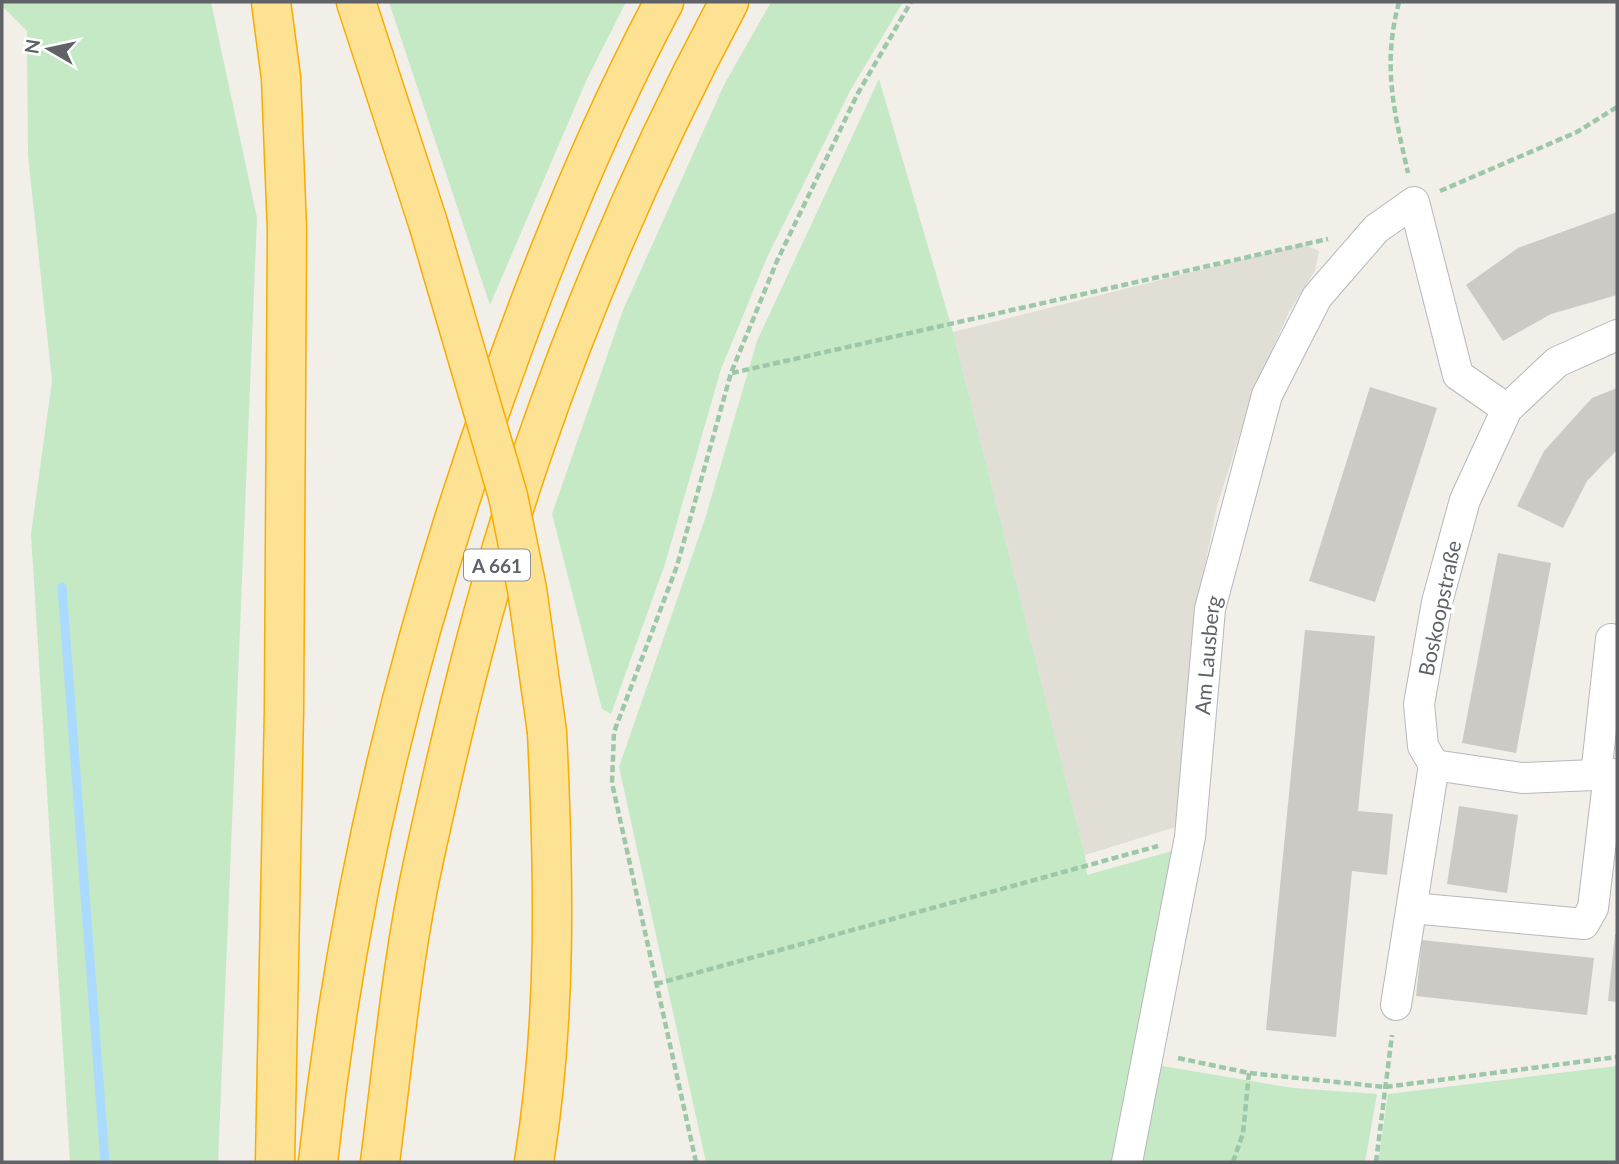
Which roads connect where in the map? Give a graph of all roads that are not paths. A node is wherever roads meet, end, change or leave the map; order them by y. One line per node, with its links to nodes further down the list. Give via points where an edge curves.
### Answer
1 (271, 2): 12 (highway, via 281,78 288,229)
2 (356, 2): 15 (highway, A 661, bridge, via 428,223 508,496 527,589 547,732 554,944 550,1032)
3 (664, 2): 13 (highway, A 661, via 564,213 449,532 385,759 360,876)
4 (729, 2): 14 (highway, A 661, via 655,148 617,236 533,450 494,573 423,862)
5 (1617, 335): 6 (street, Boskoopstraße, via 1557,362)
6 (1507, 409): 8 (street, Boskoopstraße, via 1465,500 1437,602 1419,704 1423,746); 16 (street, Am Lausberg, via 1458,376 1415,202 1376,229 1317,297 1267,395 1210,609 1190,837)
7 (1617, 640): 9 (street, via 1611,639)
8 (1434, 765): 9 (street, via 1522,778); 10 (street)
9 (1608, 774): 10 (street, via 1593,908 1584,924)
10 (1412, 908): 11 (street)
11 (1396, 1005)
12 (275, 1162)
13 (317, 1162)
14 (380, 1162)
15 (534, 1162)
16 (1127, 1162)

